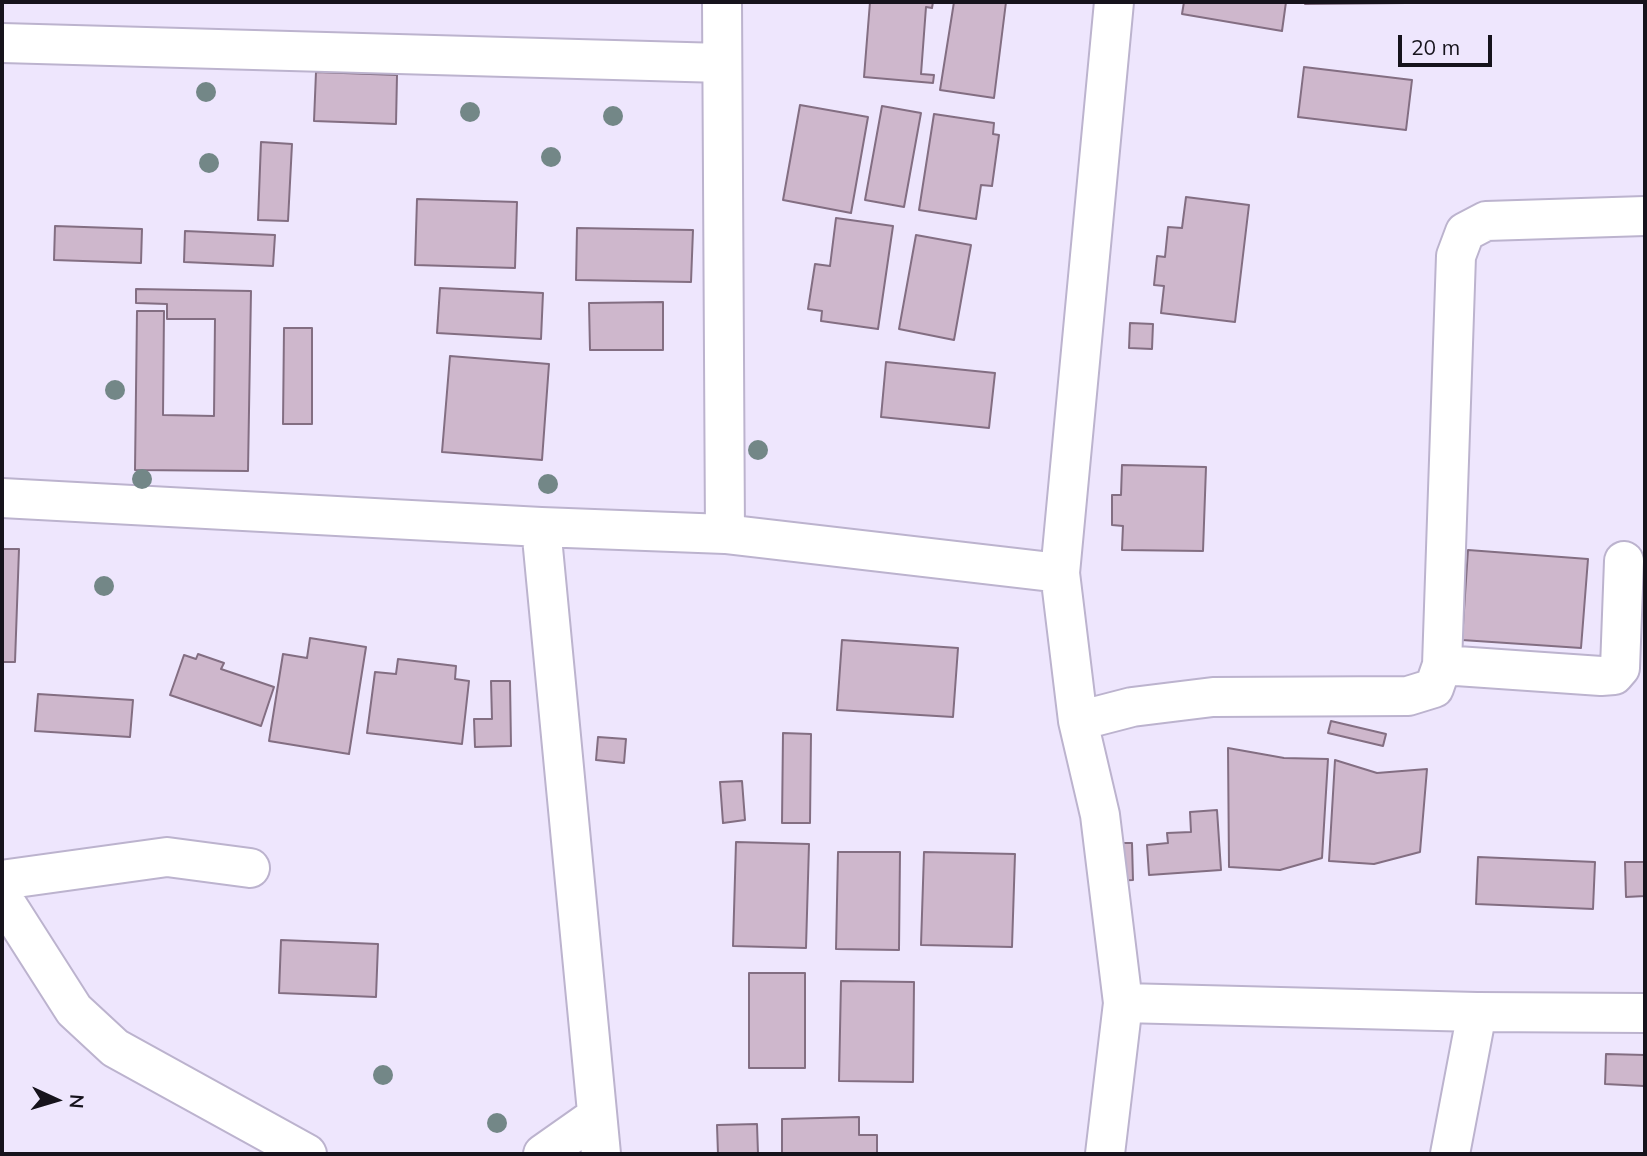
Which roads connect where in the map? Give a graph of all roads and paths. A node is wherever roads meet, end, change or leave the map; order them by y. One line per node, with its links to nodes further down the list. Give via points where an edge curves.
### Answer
1 (722, 2): 4 (street)
2 (1114, 2): 10 (street)
3 (2, 43): 4 (street)
4 (722, 63): 8 (street)
5 (1645, 216): 11 (street, via 1486,221 1465,232 1456,256)
6 (2, 498): 7 (street)
7 (541, 527): 8 (street); 19 (street)
8 (725, 534): 10 (street)
9 (1624, 561): 11 (street, via 1620,668 1614,675)
10 (1060, 573): 12 (street)
11 (1442, 664): 12 (street, via 1434,688 1408,696 1213,697 1132,707)
12 (1078, 721): 16 (street, via 1100,815)
13 (250, 868): 14 (street, via 167,857)
14 (2, 880)
15 (2, 897): 20 (street, via 74,1010 115,1048)
16 (1124, 1003): 17 (street); 23 (street)
17 (1477, 1012): 18 (street); 24 (street)
18 (1645, 1013)
19 (597, 1116): 21 (street); 22 (street)
20 (307, 1154)
21 (543, 1154)
22 (601, 1154)
23 (1105, 1154)
24 (1450, 1154)

